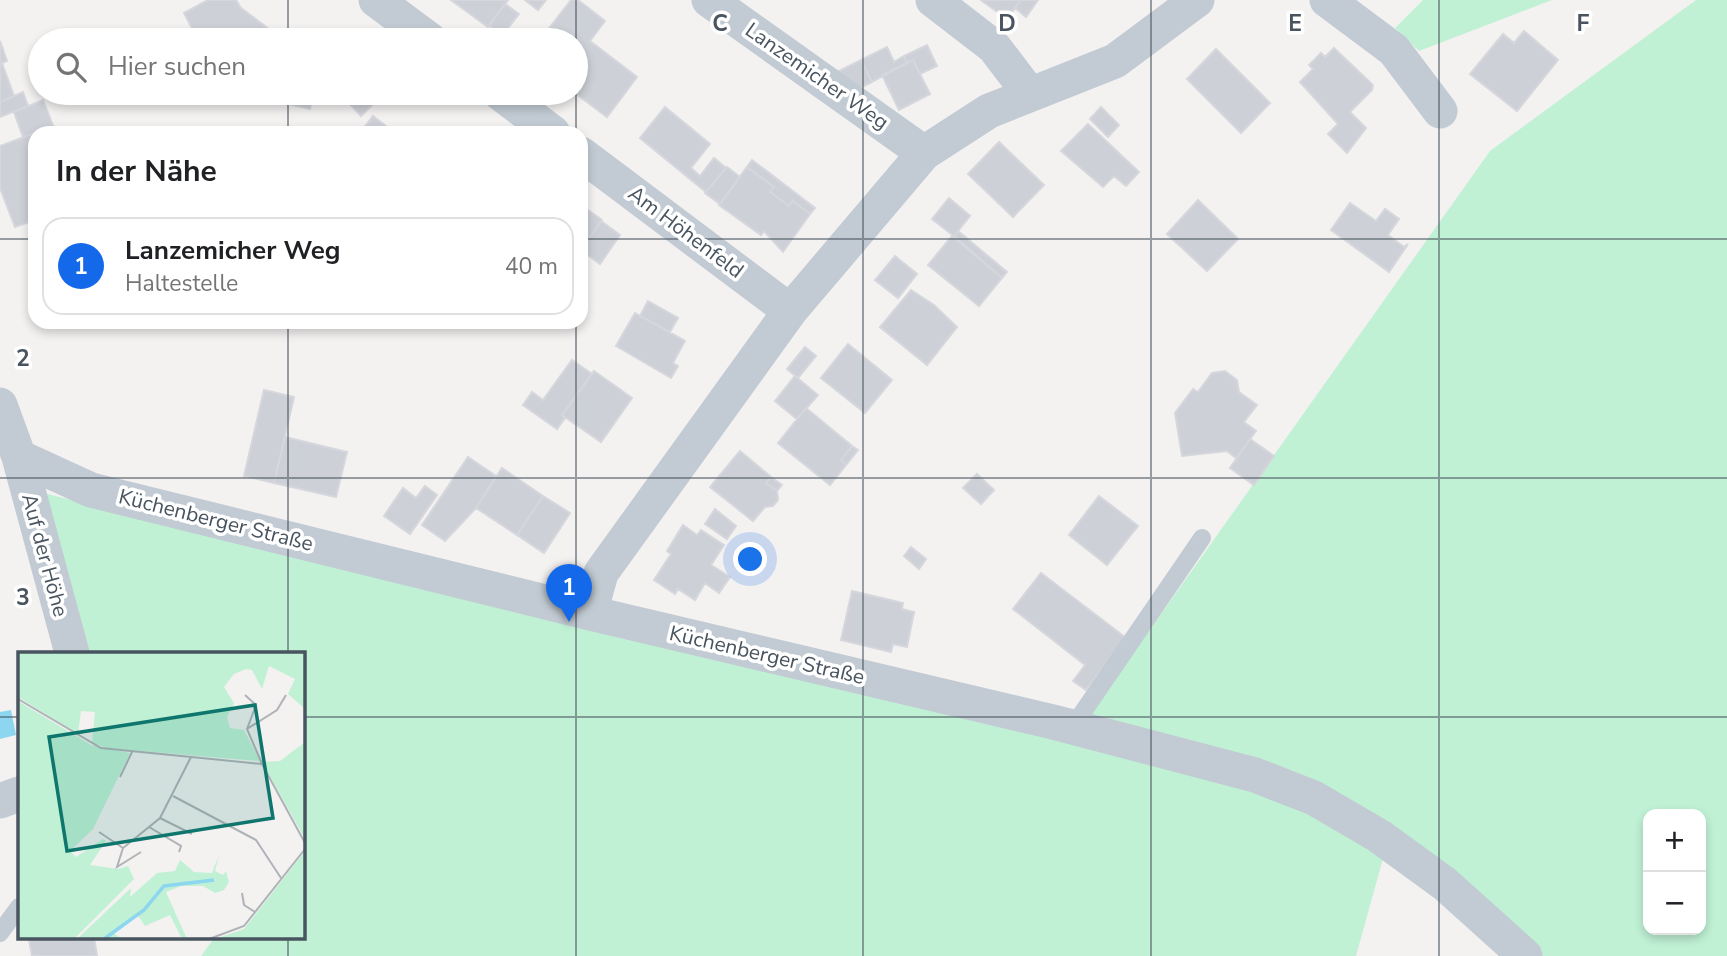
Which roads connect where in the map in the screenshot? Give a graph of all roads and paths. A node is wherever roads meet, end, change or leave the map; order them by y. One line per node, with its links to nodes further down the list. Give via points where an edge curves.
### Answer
1 (376, 0): 6 (street)
2 (709, 0): 11 (street, Lanzemicher Weg)
3 (933, 0): 7 (street, via 994,47)
4 (1197, 0): 7 (street, via 1115,61)
5 (1327, 0): 9 (street, via 1394,50)
6 (414, 28)
7 (1029, 93): 11 (street, via 989,111)
8 (516, 105): 10 (street)
9 (1440, 111)
10 (544, 126)
11 (924, 153): 13 (street)
12 (588, 159): 13 (street, Am Höhenfeld)
13 (790, 311): 17 (street, via 601,573)
14 (0, 405): 15 (street)
15 (19, 457): 17 (street, Küchenberger Straße, via 91,489); 18 (street, Auf der Höhe)
16 (1202, 538): 19 (lane)
17 (590, 613): 19 (street, Küchenberger Straße)
18 (72, 652)
19 (1072, 728): 24 (street, Küchenberger Straße, via 1255,775 1314,798 1379,836 1445,884)
20 (18, 794): 21 (street)
21 (0, 801)
22 (18, 908): 23 (lane)
23 (0, 933)
24 (1525, 956)

